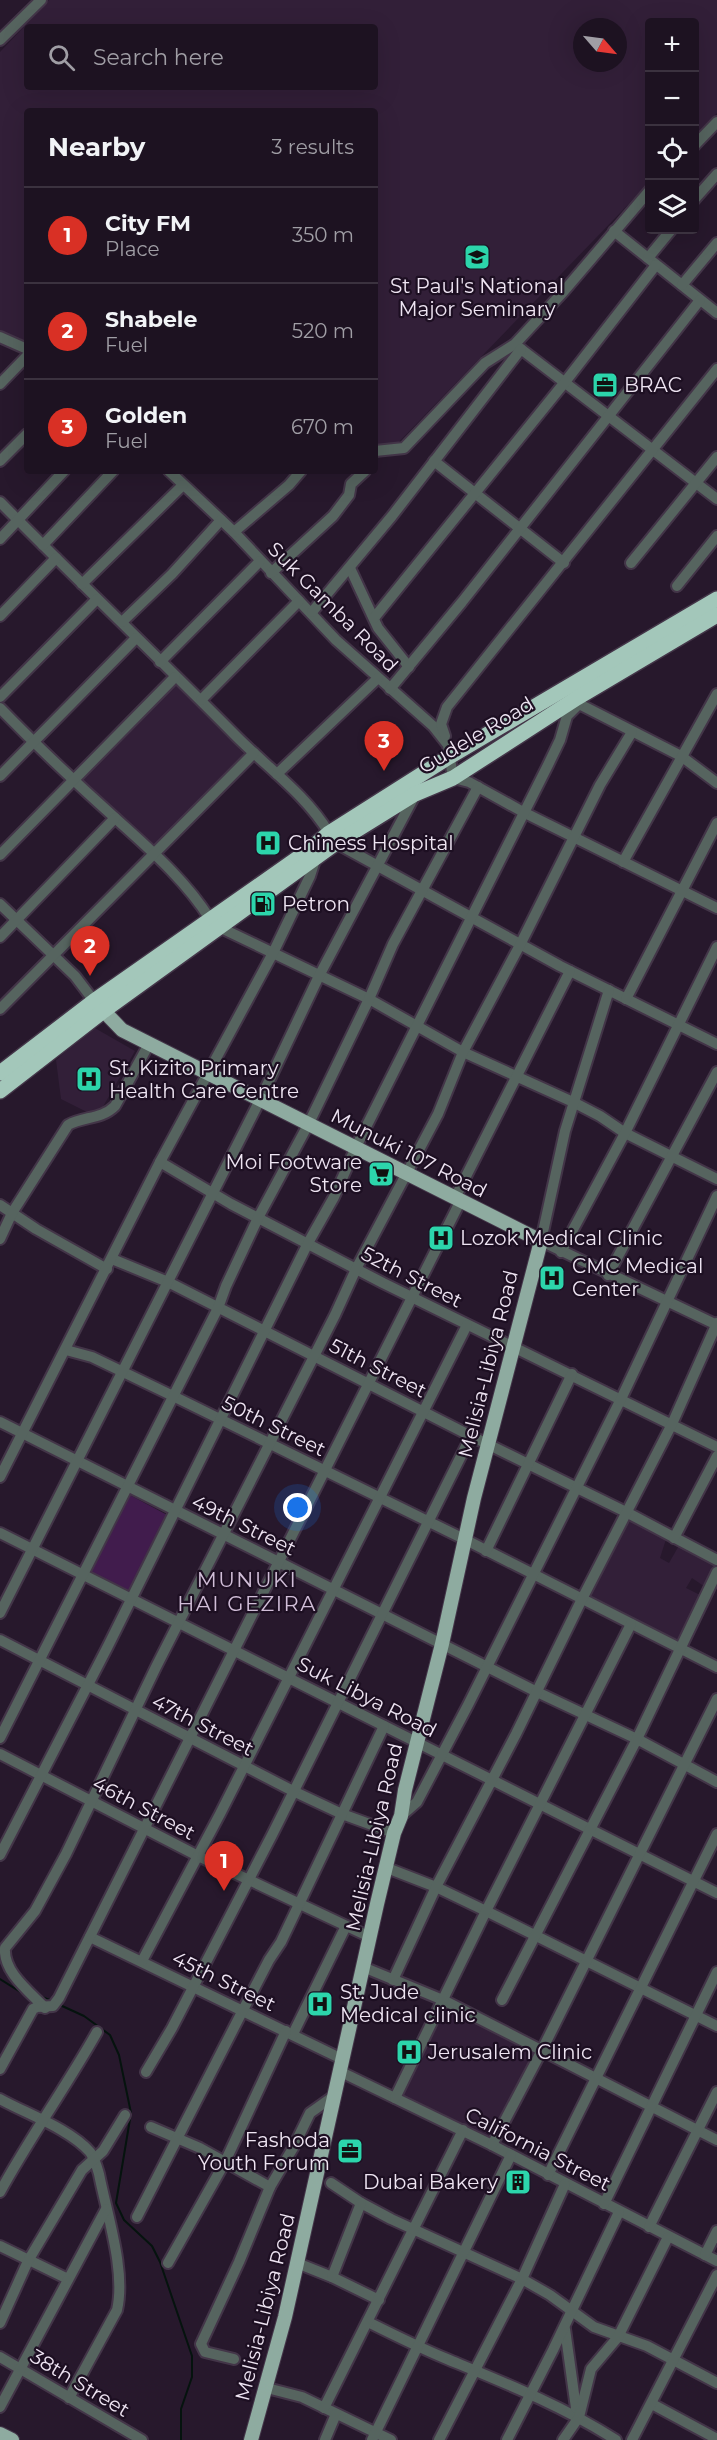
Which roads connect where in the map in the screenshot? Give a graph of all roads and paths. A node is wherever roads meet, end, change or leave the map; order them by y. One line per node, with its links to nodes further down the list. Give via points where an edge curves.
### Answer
1 (41, 0): 2 (street)
2 (0, 40)
3 (717, 122): 4 (street)
4 (699, 141)
5 (717, 174): 6 (street)
6 (699, 194)
7 (645, 196): 8 (street)
8 (614, 231): 11 (street); 16 (street)
9 (669, 234): 11 (street)
10 (717, 243): 12 (street)
11 (652, 261): 12 (street); 20 (street)
12 (682, 285): 13 (street)
13 (700, 300): 14 (street); 22 (street)
14 (717, 312)
15 (0, 338): 17 (street)
16 (518, 346): 20 (street); 25 (street, via 485,363 404,448); 28 (street)
17 (24, 348)
18 (24, 359): 21 (street)
19 (717, 369): 24 (street)
20 (565, 382): 22 (street); 35 (street)
21 (0, 384)
22 (608, 415): 24 (street); 40 (street)
23 (24, 437): 27 (street)
24 (653, 450): 34 (street); 47 (street)
25 (378, 452)
26 (717, 457): 34 (street)
27 (0, 461)
28 (434, 461): 35 (street); 49 (street)
29 (61, 474): 39 (street)
30 (110, 474): 44 (street)
31 (298, 474): 41 (street)
32 (362, 474): 50 (street, via 351,484 349,495 333,516)
33 (178, 476): 38 (street, Suk Gamba Road); 51 (street)
34 (696, 484): 36 (street); 48 (street)
35 (475, 494): 40 (street); 58 (street)
36 (717, 500)
37 (0, 502): 39 (street)
38 (221, 520): 41 (street, Suk Gamba Road); 60 (street)
39 (19, 521): 43 (street); 44 (street)
40 (519, 530): 47 (street); 63 (street)
41 (234, 532): 46 (street, Suk Gamba Road)
42 (717, 536): 52 (street)
43 (0, 539)
44 (43, 545): 45 (street)
45 (56, 558): 51 (street); 57 (street)
46 (260, 561): 50 (street, Suk Gamba Road); 62 (street)
47 (564, 562): 74 (street, via 447,707 441,724)
48 (631, 563)
49 (350, 568): 56 (street); 58 (street)
50 (271, 573): 55 (street, Suk Gamba Road)
51 (82, 585): 54 (street)
52 (677, 586)
53 (717, 599): 59 (highway, Gudele Road)
54 (97, 600): 60 (street); 68 (street)
55 (299, 601): 56 (street, Suk Gamba Road); 69 (street)
56 (312, 612): 65 (street, Suk Gamba Road)
57 (0, 616)
58 (374, 618): 63 (street)
59 (708, 620): 70 (highway, Gudele Road); 74 (highway, Gudele Road)
60 (122, 622): 61 (street)
61 (136, 638): 62 (street); 73 (street)
62 (160, 662): 64 (street)
63 (409, 667): 66 (street)
64 (175, 677): 69 (street); 80 (street)
65 (378, 678): 66 (street, Suk Gamba Road); 77 (street)
66 (390, 689): 74 (street, Suk Gamba Road, via 433,726)
67 (717, 694): 76 (street)
68 (0, 697)
69 (201, 700): 75 (street)
70 (578, 701): 72 (street); 79 (highway, Gudele Road); 84 (street, via 567,716 560,740)
71 (0, 708): 73 (street)
72 (632, 732): 76 (street); 88 (street)
73 (34, 743): 78 (street); 80 (street)
74 (448, 751): 79 (street, Suk Gamba Road); 87 (highway, Gudele Road)
75 (254, 753): 77 (street); 89 (street)
76 (681, 756): 81 (street); 92 (street)
77 (277, 774): 87 (street)
78 (0, 776)
79 (453, 778): 82 (street); 83 (highway, Gudele Road)
80 (74, 780): 85 (street); 90 (street)
81 (717, 783)
82 (478, 787): 84 (street); 94 (street)
83 (415, 794): 87 (highway, Gudele Road); 93 (street)
84 (525, 813): 88 (street); 98 (street)
85 (115, 818): 89 (street); 99 (street)
86 (717, 823): 95 (street)
87 (333, 838): 91 (highway, Gudele Road); 93 (street); 100 (highway, Gudele Road, via 308,851)
88 (573, 838): 92 (street); 102 (street)
89 (156, 854): 100 (street); 105 (street)
90 (0, 855)
91 (316, 857): 100 (highway, Gudele Road); 104 (street)
92 (623, 862): 95 (street)
93 (376, 866): 94 (street); 107 (street)
94 (424, 890): 98 (street); 109 (street, via 393,944)
95 (682, 890): 97 (street); 110 (street)
96 (0, 904): 99 (street)
97 (717, 908)
98 (471, 918): 102 (street); 114 (street)
99 (17, 920): 101 (street); 105 (street)
100 (215, 923): 104 (street); 111 (highway, Gudele Road)
101 (0, 938)
102 (521, 944): 106 (street); 117 (street)
103 (717, 947): 113 (street)
104 (273, 953): 107 (street); 120 (street)
105 (53, 956): 111 (street); 112 (street)
106 (570, 971): 108 (street); 121 (street)
107 (319, 976): 109 (street); 123 (street)
108 (609, 990): 110 (street); 124 (street)
109 (369, 999): 114 (street); 125 (street)
110 (626, 999): 113 (street)
111 (98, 1006): 115 (main road, Munuki 107 Road, via 122,1030); 119 (highway, Gudele Road); 122 (highway, Gudele Road)
112 (0, 1009)
113 (679, 1025): 116 (street); 126 (street)
114 (418, 1027): 117 (street); 127 (street)
115 (149, 1044): 120 (main road, Munuki 107 Road); 136 (street, via 115,1106 107,1114 78,1119 68,1125)
116 (717, 1044)
117 (463, 1052): 121 (street); 130 (street, via 438,1114)
118 (717, 1072): 128 (street)
119 (0, 1073)
120 (207, 1074): 123 (main road, Munuki 107 Road); 129 (street)
121 (517, 1078): 124 (street); 134 (street)
122 (0, 1091)
123 (260, 1100): 125 (main road, Munuki 107 Road); 132 (street)
124 (573, 1102): 126 (street); 139 (street)
125 (309, 1123): 127 (main road, Munuki 107 Road); 137 (street)
126 (624, 1133): 128 (street); 141 (street)
127 (356, 1147): 130 (main road, Munuki 107 Road); 140 (street)
128 (672, 1157): 131 (street); 144 (street)
129 (160, 1162): 132 (street, 52th Street); 142 (street)
130 (407, 1173): 134 (main road, Munuki 107 Road); 143 (street)
131 (717, 1179)
132 (213, 1192): 137 (street, 52th Street); 145 (street)
133 (717, 1196): 147 (street)
134 (458, 1200): 139 (main road, Munuki 107 Road); 146 (street)
135 (0, 1205): 136 (street, 51th Street)
136 (12, 1213): 138 (street); 142 (street, 51th Street, via 58,1242)
137 (258, 1218): 140 (street, 52th Street); 148 (street)
138 (0, 1239)
139 (540, 1241): 141 (street, Munuki 107 Road); 152 (main road, Melisia-Libiya Road)
140 (308, 1243): 143 (street, 52th Street); 151 (street)
141 (561, 1252): 144 (street, Munuki 107 Road)
142 (110, 1264): 145 (street, 51th Street); 153 (street)
143 (356, 1269): 146 (street, 52th Street); 154 (street)
144 (608, 1275): 147 (street, Munuki 107 Road)
145 (168, 1282): 148 (street, 51th Street); 155 (street)
146 (412, 1297): 150 (street, 52th Street); 157 (street)
147 (667, 1302): 149 (street, Munuki 107 Road); 159 (street)
148 (218, 1308): 151 (street, 51th Street); 158 (street)
149 (717, 1324): 163 (street)
150 (467, 1325): 152 (street, 52th Street); 160 (street)
151 (264, 1330): 154 (street, 51th Street); 161 (street)
152 (512, 1347): 156 (street, 52th Street); 166 (main road, Melisia-Libiya Road)
153 (66, 1350): 155 (street, 50th Street); 164 (street)
154 (314, 1356): 157 (street, 51th Street); 167 (street)
155 (121, 1372): 158 (street, 50th Street); 170 (street)
156 (572, 1374): 159 (street, 52th Street); 171 (street)
157 (369, 1384): 160 (street, 51th Street); 172 (street)
158 (173, 1396): 161 (street, 50th Street); 174 (street)
159 (621, 1400): 163 (street, 52th Street); 175 (street)
160 (424, 1411): 165 (street, 51th Street); 176 (street)
161 (221, 1420): 167 (street, 50th Street); 177 (street)
162 (0, 1422): 164 (street, 49th Street)
163 (672, 1424): 168 (street, 52th Street); 178 (street)
164 (23, 1434): 170 (street, 49th Street); 173 (street)
165 (471, 1436): 166 (street, 51th Street); 179 (street)
166 (488, 1444): 171 (street, 51th Street); 183 (main road, Melisia-Libiya Road)
167 (270, 1445): 172 (street, 50th Street); 181 (street)
168 (717, 1447)
169 (717, 1456): 182 (street)
170 (77, 1461): 174 (street, 49th Street); 184 (street)
171 (528, 1463): 175 (street, 51th Street); 185 (street)
172 (324, 1472): 176 (street, 50th Street); 187 (street)
173 (0, 1477)
174 (128, 1486): 177 (street, 49th Street); 190 (street)
175 (576, 1487): 178 (street, 51th Street); 189 (street)
176 (379, 1498): 179 (street, 50th Street); 191 (street)
177 (175, 1511): 181 (street, 49th Street); 192 (street)
178 (626, 1512): 182 (street, 51th Street); 193 (street)
179 (429, 1522): 183 (street, 50th Street); 195 (street)
180 (0, 1533): 184 (street, Suk Libya Road)
181 (224, 1534): 187 (street, 49th Street); 196 (street)
182 (674, 1538): 186 (street, 51th Street)
183 (464, 1539): 185 (street, 50th Street); 199 (main road, Melisia-Libiya Road)
184 (33, 1550): 190 (street, Suk Libya Road); 194 (street)
185 (486, 1551): 189 (street, 50th Street)
186 (717, 1560)
187 (279, 1562): 191 (street, 49th Street); 201 (street)
188 (717, 1572): 200 (street)
189 (532, 1574): 193 (street, 50th Street); 203 (street)
190 (83, 1575): 192 (street, Suk Libya Road); 202 (street)
191 (333, 1589): 195 (street, 49th Street); 205 (street)
192 (131, 1599): 196 (street, Suk Libya Road); 206 (street)
193 (582, 1599): 197 (street, 50th Street); 207 (street)
194 (0, 1613)
195 (383, 1614): 199 (street, 49th Street); 209 (street)
196 (178, 1623): 201 (street, Suk Libya Road); 210 (street)
197 (631, 1624): 200 (street, 50th Street); 211 (street)
198 (0, 1640): 202 (street, 47th Street)
199 (442, 1644): 203 (street, 49th Street); 216 (main road, Melisia-Libiya Road)
200 (682, 1650): 204 (street, 50th Street); 215 (street)
201 (234, 1651): 205 (street, Suk Libya Road); 214 (street)
202 (39, 1661): 206 (street, 47th Street); 213 (street)
203 (487, 1667): 207 (street, 49th Street); 218 (street)
204 (717, 1668)
205 (288, 1678): 209 (street, Suk Libya Road); 220 (street)
206 (88, 1686): 210 (street, 47th Street); 221 (street)
207 (537, 1692): 211 (street, 49th Street); 222 (street)
208 (717, 1699): 219 (street)
209 (338, 1702): 212 (street, Suk Libya Road); 224 (street)
210 (137, 1711): 214 (street, 47th Street); 225 (street)
211 (587, 1716): 215 (street, 49th Street); 226 (street)
212 (384, 1725): 216 (street, Suk Libya Road); 227 (street)
213 (0, 1738)
214 (190, 1738): 220 (street, 47th Street); 229 (street)
215 (638, 1739): 219 (street, 49th Street); 230 (street)
216 (416, 1742): 218 (street, Suk Libya Road); 228 (main road, Melisia-Libiya Road)
217 (0, 1754): 221 (street, 46th Street)
218 (442, 1755): 222 (street, Suk Libya Road); 228 (street, via 417,1802)
219 (686, 1765): 223 (street, 49th Street); 233 (street)
220 (244, 1766): 224 (street, 47th Street); 235 (street)
221 (43, 1775): 225 (street, 46th Street); 234 (street)
222 (492, 1780): 226 (street, Suk Libya Road); 239 (street)
223 (717, 1782)
224 (293, 1791): 227 (street, 47th Street); 237 (street)
225 (93, 1801): 229 (street, 46th Street); 256 (street, via 34,1911 5,1948 13,1973)
226 (541, 1805): 230 (street, Suk Libya Road); 242 (street)
227 (342, 1814): 231 (street, 47th Street); 241 (street)
228 (401, 1816): 231 (main road, Melisia-Libiya Road)
229 (145, 1828): 235 (street, 46th Street); 245 (street)
230 (590, 1829): 233 (street, Suk Libya Road); 244 (street)
231 (394, 1833): 236 (main road, Melisia-Libiya Road)
232 (717, 1834): 238 (street)
233 (640, 1854): 238 (street, Suk Libya Road); 248 (street)
234 (0, 1855)
235 (198, 1856): 237 (street, 46th Street); 247 (street)
236 (387, 1868): 239 (street); 246 (main road, Melisia-Libiya Road)
237 (248, 1880): 241 (street, 46th Street); 252 (street)
238 (693, 1881): 240 (street, Suk Libya Road); 253 (street)
239 (436, 1887): 242 (street); 251 (street)
240 (717, 1893)
241 (298, 1904): 243 (street, 46th Street); 257 (street)
242 (486, 1911): 244 (street); 254 (street)
243 (346, 1926): 246 (street, 46th Street); 261 (street)
244 (535, 1936): 248 (street); 255 (street)
245 (90, 1937): 247 (street, 45th Street); 256 (street)
246 (370, 1937): 249 (main road, Melisia-Libiya Road)
247 (142, 1961): 252 (street, 45th Street)
248 (586, 1962): 253 (street); 262 (street)
249 (363, 1967): 251 (street); 263 (main road, Melisia-Libiya Road)
250 (717, 1972): 258 (street)
251 (393, 1980): 254 (street)
252 (192, 1986): 257 (street, 45th Street); 265 (street)
253 (640, 1989): 258 (street); 266 (street)
254 (443, 2000): 262 (street); 269 (street)
255 (502, 2001)
256 (52, 2004): 264 (street, via 37,2007 29,2015)
257 (243, 2010): 261 (street, 45th Street); 277 (street)
258 (696, 2016): 259 (street); 271 (street)
259 (717, 2026)
260 (97, 2032): 273 (street)
261 (290, 2033): 263 (street, 45th Street); 282 (street)
262 (542, 2052): 266 (street); 279 (street)
263 (341, 2065): 268 (main road, Melisia-Libiya Road); 269 (street, California Street)
264 (0, 2069)
265 (146, 2072)
266 (596, 2077): 271 (street); 283 (street)
267 (717, 2092): 276 (street)
268 (334, 2096): 286 (street, via 310,2113); 303 (main road, Melisia-Libiya Road)
269 (395, 2098): 275 (street, California Street)
270 (0, 2099): 273 (street)
271 (650, 2106): 276 (street); 289 (street)
272 (125, 2115): 281 (street)
273 (44, 2122): 281 (street, via 88,2150); 287 (street, via 34,2132)
274 (151, 2127): 277 (street)
275 (463, 2130): 279 (street, California Street); 294 (street)
276 (698, 2131): 278 (street); 293 (street)
277 (177, 2138): 282 (street); 292 (street)
278 (717, 2140)
279 (492, 2145): 280 (street, California Street)
280 (512, 2155): 283 (street, California Street); 298 (street)
281 (94, 2159): 290 (street); 300 (street, via 82,2170)
282 (225, 2162): 286 (street); 302 (street)
283 (548, 2175): 285 (street, California Street)
284 (331, 2183): 288 (street)
285 (565, 2184): 289 (street, California Street); 307 (street)
286 (270, 2187): 316 (street, via 201,2344 205,2352)
287 (0, 2192)
288 (361, 2203): 294 (street); 305 (street)
289 (604, 2204): 291 (street, California Street)
290 (106, 2209): 306 (street); 323 (street, via 120,2297 117,2310)
291 (619, 2212): 293 (street, California Street); 309 (street)
292 (137, 2217)
293 (649, 2227): 296 (street, California Street)
294 (414, 2229): 298 (street); 308 (street)
295 (717, 2231): 299 (street)
296 (668, 2237): 299 (street, California Street); 313 (street)
297 (0, 2246): 300 (street)
298 (462, 2253): 307 (street); 314 (street)
299 (705, 2255): 301 (street, California Street)
300 (28, 2261): 306 (street); 311 (street)
301 (717, 2261)
302 (168, 2263)
303 (297, 2263): 305 (street); 321 (main road, Melisia-Libiya Road)
304 (717, 2275): 317 (street)
305 (332, 2277): 308 (street)
306 (68, 2279): 318 (street)
307 (522, 2279): 309 (street); 319 (street)
308 (380, 2300): 310 (street)
309 (570, 2311): 312 (street); 313 (street)
310 (368, 2322): 314 (street); 326 (street)
311 (0, 2323)
312 (565, 2324): 322 (street); 328 (street)
313 (618, 2337): 317 (street, via 647,2346); 328 (street, via 587,2376)
314 (417, 2345): 319 (street); 330 (street)
315 (0, 2357): 318 (street, 38th Street)
316 (234, 2359)
317 (674, 2361): 320 (street); 324 (street)
318 (19, 2368): 323 (street, 38th Street); 325 (street)
319 (475, 2370): 322 (street); 337 (street)
320 (717, 2383)
321 (267, 2388): 326 (street, via 302,2397); 334 (main road, Melisia-Libiya Road)
322 (530, 2393): 328 (street); 338 (street)
323 (69, 2398): 333 (street, 38th Street)
324 (652, 2404): 331 (street); 341 (street)
325 (0, 2407)
326 (324, 2408): 327 (street)
327 (336, 2414): 330 (street); 335 (street)
328 (579, 2417): 339 (street); 340 (street)
329 (0, 2434): 332 (main road)
330 (374, 2436): 336 (street)
331 (717, 2439)
332 (12, 2440)
333 (142, 2440)
334 (251, 2440)
335 (325, 2440)
336 (391, 2440)
337 (439, 2440)
338 (507, 2440)
339 (563, 2440)
340 (616, 2440)
341 (632, 2440)

